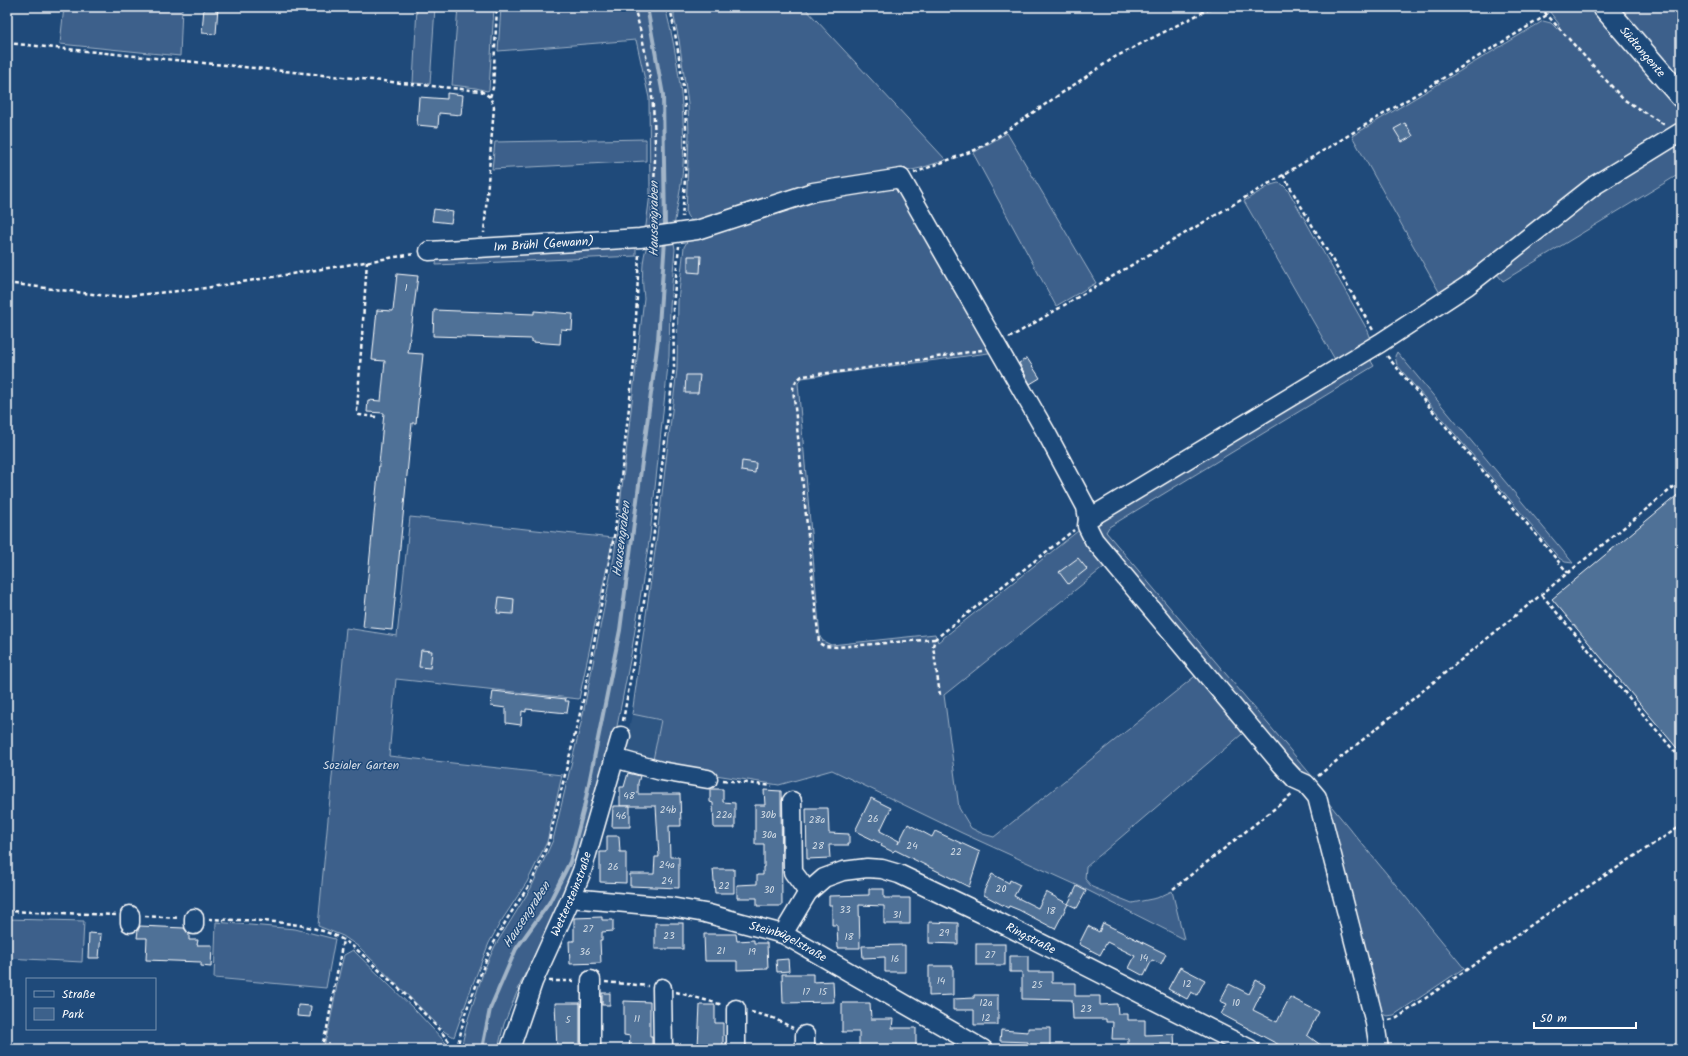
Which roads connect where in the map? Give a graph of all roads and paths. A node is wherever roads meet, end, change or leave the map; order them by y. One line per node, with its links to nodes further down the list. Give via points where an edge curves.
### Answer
1 (497, 7): 10 (path)
2 (634, 7): 14 (path, via 645,51 652,102)
3 (670, 7): 14 (path, via 678,47 686,147)
4 (1213, 7): 13 (path, via 1115,57 975,150)
5 (1540, 7): 7 (path)
6 (1604, 7): 9 (main road, Südtangente)
7 (1547, 15): 11 (path, via 1623,99); 12 (path)
8 (7, 42): 10 (path, via 474,89)
9 (1681, 96)
10 (490, 97): 15 (path, via 494,107 483,231)
11 (1674, 130): 19 (street, bridge, via 1647,153 1595,185 1467,286)
12 (1282, 175): 19 (path); 20 (path)
13 (901, 178): 14 (street, Im Brühl (Gewann), via 813,192 696,230); 20 (street)
14 (661, 236): 15 (street, Im Brühl (Gewann)); 28 (path, via 673,306 674,367 643,612); 49 (path, via 634,363 615,531 583,700 548,844 532,881 490,950 465,1014)
15 (489, 248): 16 (street, Im Brühl (Gewann))
16 (429, 251): 17 (path)
17 (367, 261): 18 (path, via 199,289 115,297); 21 (path, via 357,410 359,415)
18 (7, 283)
19 (1380, 342): 23 (street); 24 (path, via 1387,356)
20 (996, 347): 23 (street, via 1048,434 1086,507); 26 (path, via 802,376 792,388 819,643 837,647)
21 (377, 417)
22 (1681, 481): 24 (path)
23 (1088, 519): 26 (path); 32 (street, via 1087,526 1094,540 1282,765 1295,779)
24 (1568, 573): 25 (path)
25 (1542, 595): 30 (path); 32 (path)
26 (935, 639): 27 (path)
27 (940, 696)
28 (621, 736): 29 (street, Wettersteinstraße)
29 (614, 758): 31 (street, via 661,771); 38 (street, Wettersteinstraße, via 582,871)
30 (1681, 760)
31 (708, 779): 33 (path)
32 (1306, 784): 36 (path); 46 (street, via 1317,797 1324,821)
33 (772, 786)
34 (792, 801): 37 (street, via 793,872)
35 (1681, 826): 46 (path, via 1560,905 1397,1018)
36 (1173, 889)
37 (808, 892): 40 (street, Ringstraße); 56 (street, Ringstraße, via 824,878 843,871 875,868 899,874)
38 (571, 898): 40 (street, Steinbügelstraße, via 671,907 705,913); 43 (street, Wettersteinstraße)
39 (7, 912): 41 (path, via 194,922 264,922 319,930)
40 (783, 934): 55 (street, Steinbügelstraße)
41 (344, 940): 48 (path); 49 (path, via 431,1020)
42 (591, 980): 43 (path); 44 (path); 51 (street)
43 (533, 982): 50 (street, Wettersteinstraße)
44 (662, 988): 45 (path); 52 (street)
45 (736, 1009): 47 (path, via 773,1018); 53 (street)
46 (1375, 1023): 57 (street)
47 (805, 1042): 54 (path)
48 (321, 1049)
49 (456, 1049)
50 (510, 1049)
51 (591, 1049)
52 (663, 1049)
53 (736, 1049)
54 (830, 1049)
55 (983, 1049)
56 (1250, 1049)
57 (1379, 1049)

